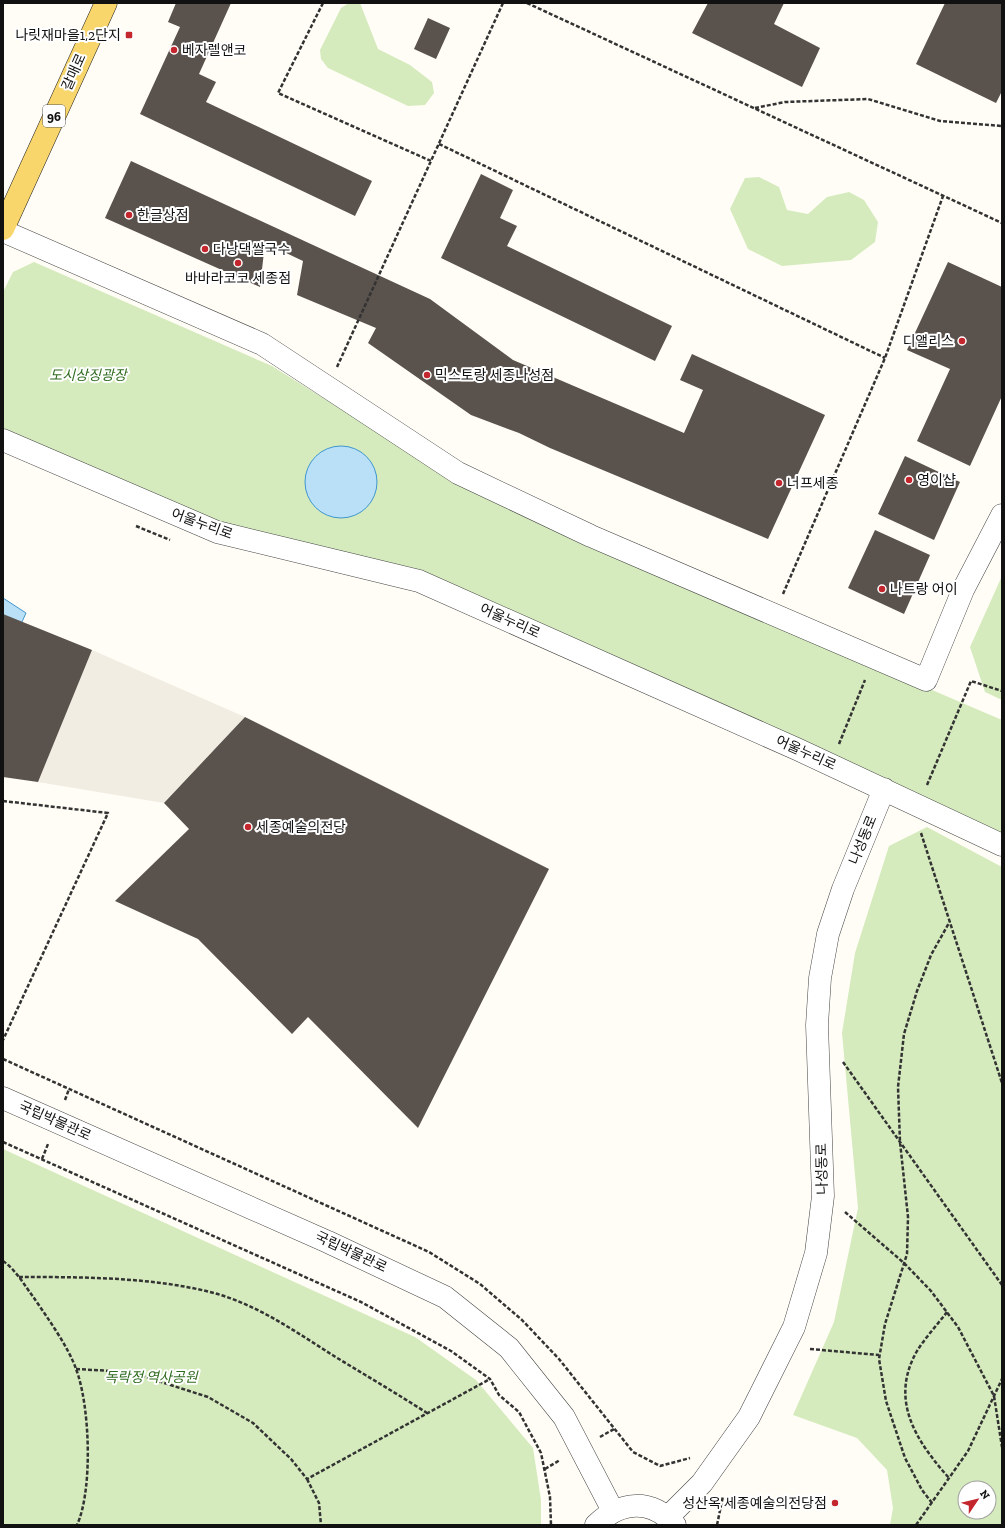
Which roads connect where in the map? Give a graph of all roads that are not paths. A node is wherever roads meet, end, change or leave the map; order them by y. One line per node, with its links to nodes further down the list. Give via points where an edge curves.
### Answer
1 (106, 3): 2 (main road, 갈매로 / 96)
2 (3, 230): 4 (street, via 262,344 458,473 591,536 926,680 962,590)
3 (3, 440): 5 (street, 어울누리로, via 217,532 419,581)
4 (1002, 515)
5 (884, 789): 6 (street, 어울누리로); 9 (street, 나성동로, via 828,934 820,978 818,1026 823,1196 816,1253 794,1327 749,1417)
6 (1002, 845)
7 (3, 1098): 8 (street, 국립박물관로, via 328,1242 445,1297 510,1348 564,1417)
8 (613, 1511): 9 (street, via 637,1505 654,1508); 10 (street)
9 (672, 1521)
10 (596, 1525)

